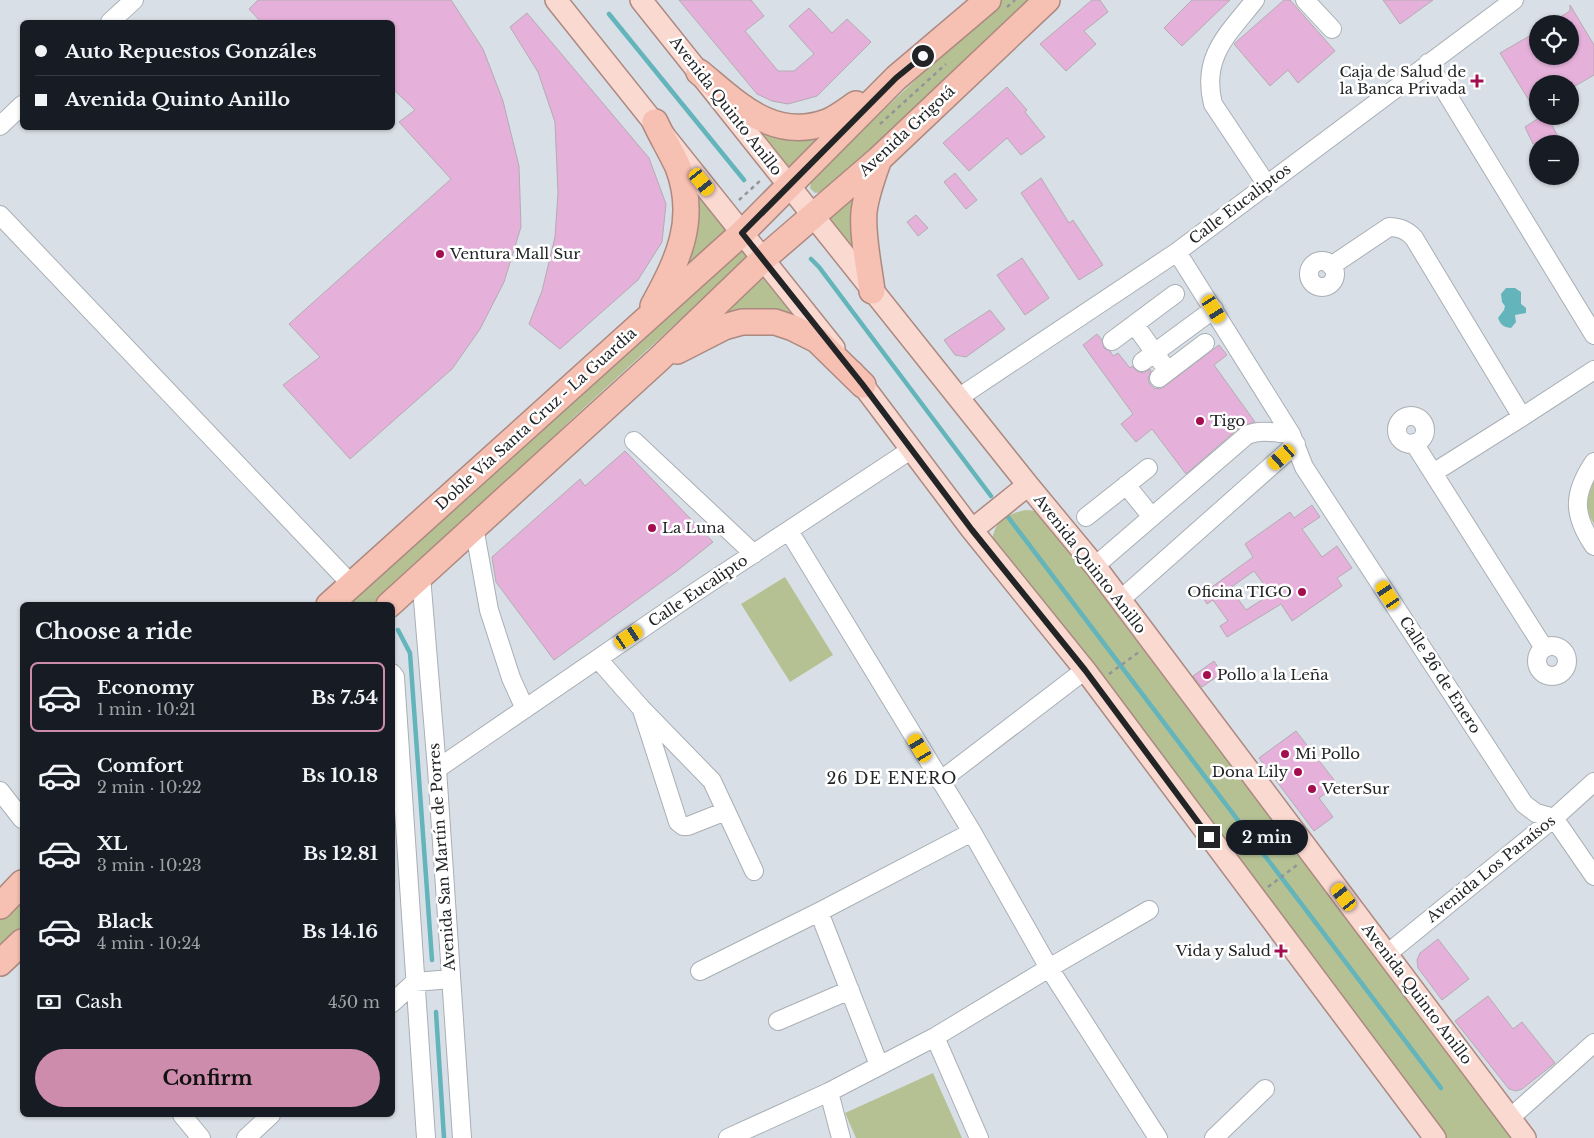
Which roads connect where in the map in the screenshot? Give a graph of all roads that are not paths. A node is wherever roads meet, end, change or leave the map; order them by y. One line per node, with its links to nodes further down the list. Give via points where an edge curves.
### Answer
1 (134, 0): 9 (street)
2 (556, 0): 15 (main road)
3 (641, 0): 12 (main road, Avenida Quinto Anillo)
4 (1047, 0): 17 (highway, Avenida Grigotá)
5 (1255, 0): 18 (street, via 1215,52 1209,90 1213,104)
6 (1304, 0): 10 (street)
7 (1514, 0): 11 (street, Calle Eucaliptos)
8 (995, 7): 13 (highway)
9 (112, 20)
10 (1332, 29)
11 (1428, 63): 18 (street, Calle Eucaliptos); 31 (street)
12 (698, 72): 13 (highway, via 760,119 792,128 828,122); 19 (main road, Avenida Quinto Anillo)
13 (896, 78): 19 (highway)
14 (20, 107): 16 (street)
15 (655, 122): 22 (main road); 29 (highway, via 678,167 686,198 686,226 666,282)
16 (0, 126)
17 (879, 159): 21 (highway, Avenida Grigotá); 26 (highway, via 864,212)
18 (1266, 184): 23 (street, Calle Eucaliptos)
19 (789, 186): 21 (main road, Avenida Quinto Anillo); 22 (highway)
20 (0, 215): 58 (street)
21 (813, 216): 24 (highway, Avenida Grigotá); 26 (main road, Avenida Quinto Anillo)
22 (742, 233): 24 (main road); 29 (highway, Doble Vía Santa Cruz - La Guardia)
23 (1177, 252): 28 (street, Calle 26 de Enero); 38 (street, Calle Eucaliptos)
24 (763, 259): 35 (highway); 37 (main road)
25 (1331, 266): 39 (street, via 1389,227 1407,231)
26 (872, 291): 38 (main road, Avenida Quinto Anillo)
27 (1175, 294): 30 (street)
28 (1214, 309): 34 (street); 40 (street, Calle 26 de Enero)
29 (644, 322): 58 (highway, Doble Vía Santa Cruz - La Guardia)
30 (1134, 325): 32 (street); 34 (street)
31 (1594, 335)
32 (1112, 341)
33 (1205, 343): 34 (street, via 1163,374)
34 (1148, 357)
35 (659, 359): 37 (highway, via 724,327 742,322 775,322 817,340); 51 (highway)
36 (1594, 370): 39 (street)
37 (863, 385): 43 (main road)
38 (958, 398): 47 (main road, Avenida Quinto Anillo)
39 (1522, 417): 46 (street)
40 (1293, 439): 50 (street, via 1262,432 1247,435); 59 (street); 74 (street, Calle 26 de Enero, via 1304,467 1524,804 1536,813)
41 (634, 441): 55 (street)
42 (1414, 443): 46 (street)
43 (912, 449): 52 (main road); 53 (street, Calle Eucalipto)
44 (1594, 462): 54 (street, via 1580,485 1577,509)
45 (1148, 468): 48 (street)
46 (1433, 473): 62 (street)
47 (1028, 485): 52 (main road); 56 (main road, Avenida Quinto Anillo)
48 (1126, 485): 49 (street); 50 (street)
49 (1086, 517)
50 (1152, 517): 56 (street)
51 (474, 527): 57 (highway); 67 (street, via 489,610 508,670)
52 (972, 530): 64 (main road)
53 (789, 531): 55 (street, Calle Eucalipto); 69 (street)
54 (1594, 546)
55 (754, 554): 63 (street, Calle Eucalipto)
56 (1095, 566): 59 (main road, Avenida Quinto Anillo)
57 (421, 576): 61 (highway); 68 (street, Avenida San Martín de Porres)
58 (352, 585): 60 (highway, Doble Vía Santa Cruz - La Guardia)
59 (1120, 600): 83 (main road, Avenida Quinto Anillo)
60 (332, 602)
61 (392, 602)
62 (1544, 648)
63 (598, 659): 66 (street); 67 (street, Calle Eucalipto)
64 (1085, 670): 69 (street); 109 (main road)
65 (395, 677): 88 (street)
66 (641, 708): 72 (street, via 712,781); 72 (street, via 678,822 688,826)
67 (525, 709): 68 (street, Calle Eucalipto)
68 (436, 769): 87 (street, Avenida San Martín de Porres)
69 (940, 781): 75 (street)
70 (1594, 782): 74 (street, Avenida Los Paraísos)
71 (0, 791): 73 (street)
72 (726, 811): 76 (street)
73 (20, 816)
74 (1554, 818): 77 (street); 83 (street, Avenida Los Paraísos)
75 (972, 832): 81 (street); 85 (street)
76 (754, 872)
77 (1594, 876)
78 (20, 886): 79 (highway)
79 (0, 906)
80 (1148, 910): 85 (street)
81 (819, 912): 86 (street); 89 (street)
82 (20, 944): 84 (highway)
83 (1387, 954): 99 (main road, Avenida Quinto Anillo)
84 (0, 963)
85 (1049, 968): 92 (street); 107 (street)
86 (700, 971)
87 (451, 979): 88 (street); 103 (street, Avenida San Martín de Porres)
88 (415, 982): 90 (street); 102 (street)
89 (850, 990): 91 (street); 94 (street)
90 (395, 1000)
91 (778, 1020)
92 (934, 1037): 94 (street); 106 (street)
93 (1594, 1042): 99 (street)
94 (879, 1065): 96 (street)
95 (1265, 1089): 108 (street)
96 (829, 1092): 104 (street); 105 (street)
97 (184, 1117): 100 (street)
98 (269, 1117): 101 (street)
99 (1510, 1118): 110 (main road, Avenida Quinto Anillo)
100 (201, 1138)
101 (246, 1138)
102 (426, 1138)
103 (462, 1138)
104 (728, 1138)
105 (841, 1138)
106 (979, 1138)
107 (1158, 1138)
108 (1214, 1138)
109 (1434, 1138)
110 (1525, 1138)

